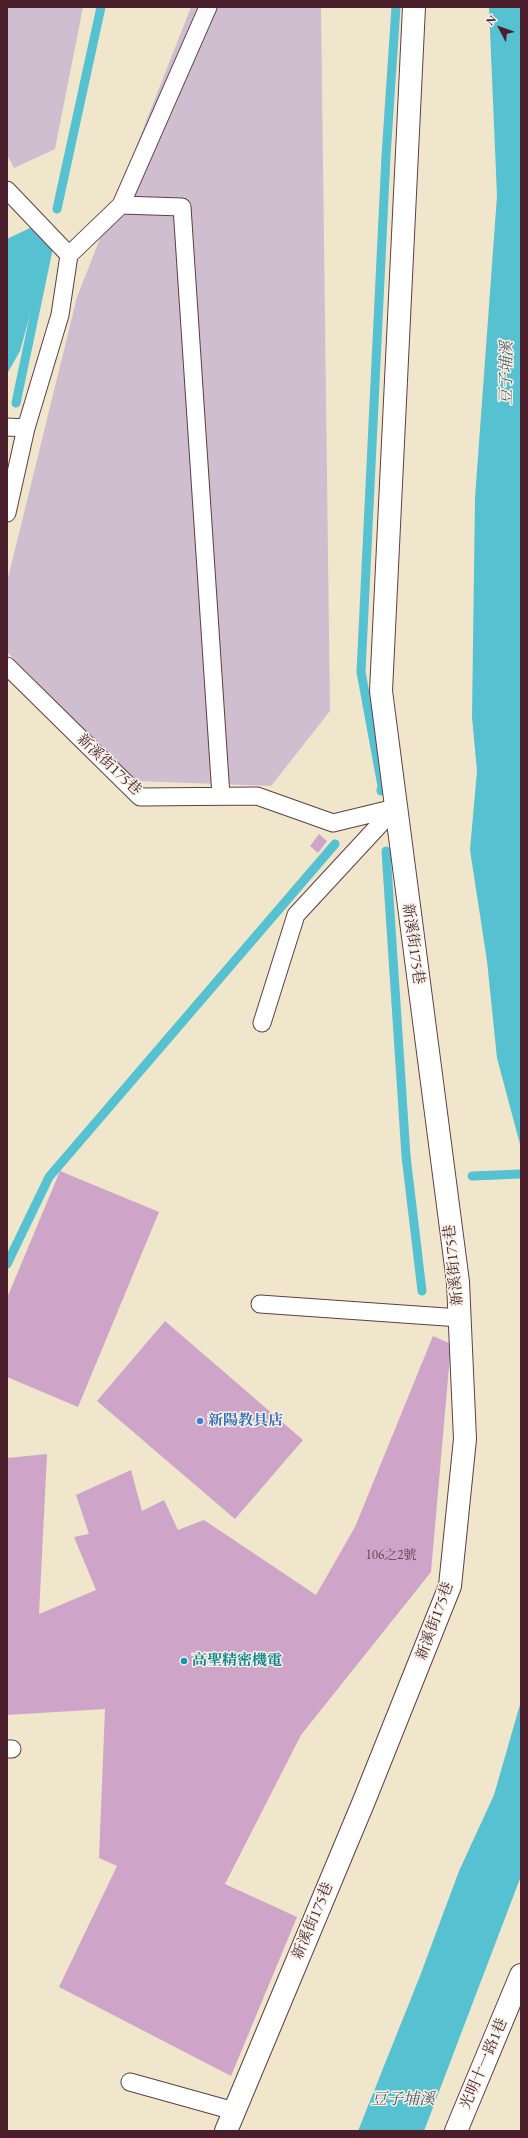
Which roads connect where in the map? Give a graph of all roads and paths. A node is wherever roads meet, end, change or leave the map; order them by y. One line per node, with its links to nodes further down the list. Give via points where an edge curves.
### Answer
1 (208, 7): 4 (lane)
2 (414, 7): 11 (street, via 381,691)
3 (7, 190): 5 (lane)
4 (121, 205): 5 (lane); 10 (lane, via 182,207)
5 (69, 255): 7 (lane, via 60,315)
6 (7, 427): 7 (lane)
7 (26, 428): 8 (lane)
8 (7, 513)
9 (7, 666): 10 (lane, 新溪街175巷, via 140,797)
10 (221, 796): 11 (lane, 新溪街175巷, via 257,796 333,823)
11 (396, 808): 12 (lane, via 296,915); 14 (street, 新溪街175巷, via 458,1282)
12 (262, 1023)
13 (260, 1304): 14 (lane)
14 (460, 1318): 17 (street, 新溪街175巷, via 465,1439 450,1586 364,1801)
15 (521, 1975): 19 (street, 光明十一路1巷)
16 (130, 2082): 17 (lane)
17 (234, 2111): 18 (street, 新溪街175巷)
18 (226, 2131)
19 (456, 2131)

